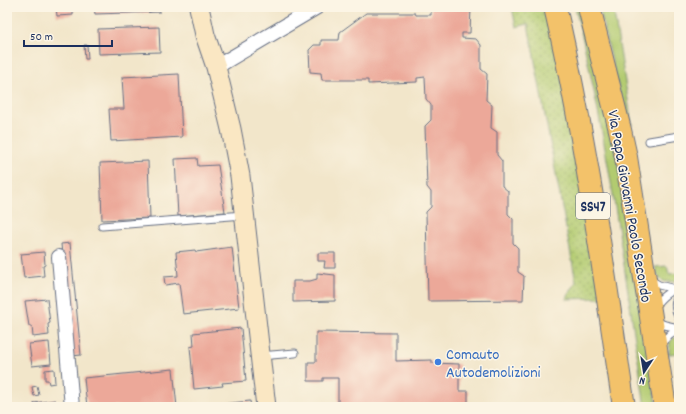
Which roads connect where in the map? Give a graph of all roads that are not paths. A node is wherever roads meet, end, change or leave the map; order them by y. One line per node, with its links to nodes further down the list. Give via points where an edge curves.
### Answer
1 (199, 7): 6 (street)
2 (316, 7): 6 (street)
3 (555, 7): 22 (main road, SS47, via 588,172)
4 (565, 7): 23 (main road, SS47, via 586,102)
5 (589, 7): 12 (main road, Via Papa Giovanni Paolo Secondo, via 622,136)
6 (216, 67): 9 (street, via 236,151)
7 (679, 136): 8 (lane)
8 (649, 141)
9 (244, 215): 10 (lane); 19 (street)
10 (102, 226)
11 (59, 258): 20 (street)
12 (644, 275): 13 (lane, via 659,285); 14 (main road, Via Papa Giovanni Paolo Secondo)
13 (678, 290): 14 (lane, via 660,300); 15 (lane, via 675,306)
14 (651, 317): 16 (lane, via 664,325); 17 (main road, Via Papa Giovanni Paolo Secondo)
15 (679, 317)
16 (679, 328): 17 (lane, via 664,340)
17 (656, 352): 24 (main road, Via Papa Giovanni Paolo Secondo)
18 (295, 353): 19 (lane)
19 (260, 356): 21 (street)
20 (72, 407)
21 (266, 407)
22 (624, 407)
23 (634, 407)
24 (665, 407)

